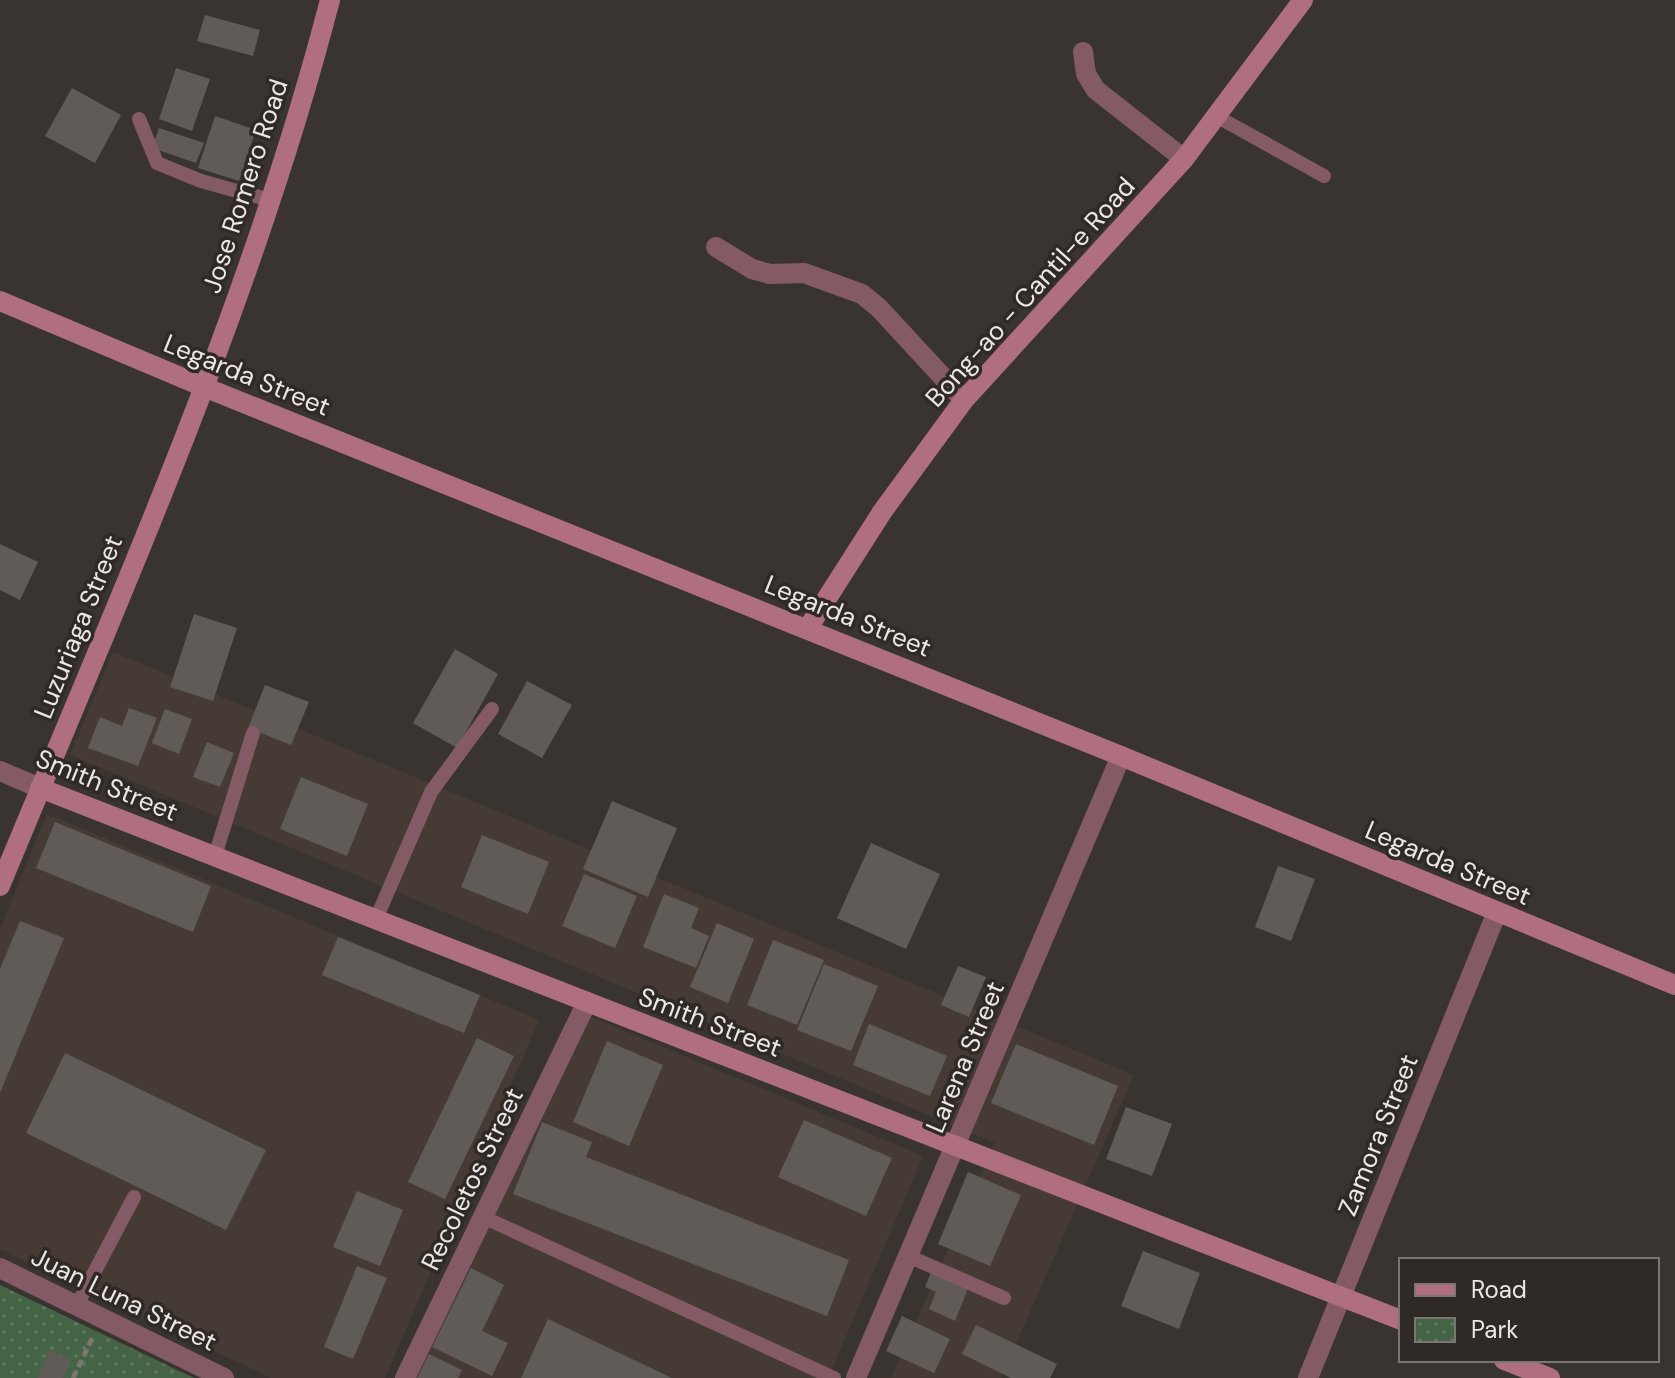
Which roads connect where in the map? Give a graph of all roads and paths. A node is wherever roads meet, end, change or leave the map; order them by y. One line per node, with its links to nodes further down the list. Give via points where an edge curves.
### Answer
1 (330, 0): 8 (main road, Jose Romero Road)
2 (1303, 0): 4 (main road, Bong-ao - Cantil-e Road)
3 (1083, 52): 6 (street, via 1086,74 1096,90)
4 (1216, 116): 6 (main road, Bong-ao - Cantil-e Road); 7 (lane)
5 (139, 119): 8 (lane, via 157,163)
6 (1184, 159): 12 (main road, Bong-ao - Cantil-e Road)
7 (1324, 176)
8 (270, 200): 11 (main road, Jose Romero Road)
9 (716, 247): 12 (street, via 752,269 804,273 862,294)
10 (0, 301): 11 (main road, Legarda Street)
11 (204, 387): 13 (main road, Legarda Street); 18 (main road, Luzuriaga Street)
12 (964, 400): 13 (main road, Bong-ao - Cantil-e Road, via 882,512)
13 (808, 628): 16 (main road, Legarda Street)
14 (492, 709): 22 (lane, via 431,792)
15 (253, 733): 19 (lane)
16 (1121, 756): 21 (main road, Legarda Street); 25 (street, Larena Street)
17 (0, 771): 18 (street, Smith Street)
18 (40, 788): 19 (main road, Smith Street); 20 (main road, Luzuriaga Street)
19 (215, 856): 22 (main road, Smith Street)
20 (0, 886)
21 (1497, 912): 23 (main road, Legarda Street); 30 (street, Zamora Street)
22 (376, 919): 24 (main road, Smith Street)
23 (1675, 985)
24 (587, 1002): 25 (main road, Smith Street); 27 (street, Recoletos Street)
25 (955, 1146): 28 (street, Larena Street); 30 (main road, Smith Street)
26 (134, 1197): 32 (lane)
27 (483, 1217): 38 (street, Recoletos Street); 39 (lane)
28 (908, 1256): 31 (lane); 40 (street, Larena Street)
29 (0, 1268): 32 (street, Juan Luna Street)
30 (1341, 1297): 33 (main road, Smith Street); 41 (street, Zamora Street)
31 (1004, 1298)
32 (77, 1305): 37 (street, Juan Luna Street)
33 (1399, 1319)
34 (88, 1347): 36 (path)
35 (1509, 1362): 42 (main road)
36 (73, 1378)
37 (224, 1378)
38 (405, 1378)
39 (834, 1378)
40 (856, 1378)
41 (1308, 1378)
42 (1550, 1378)

